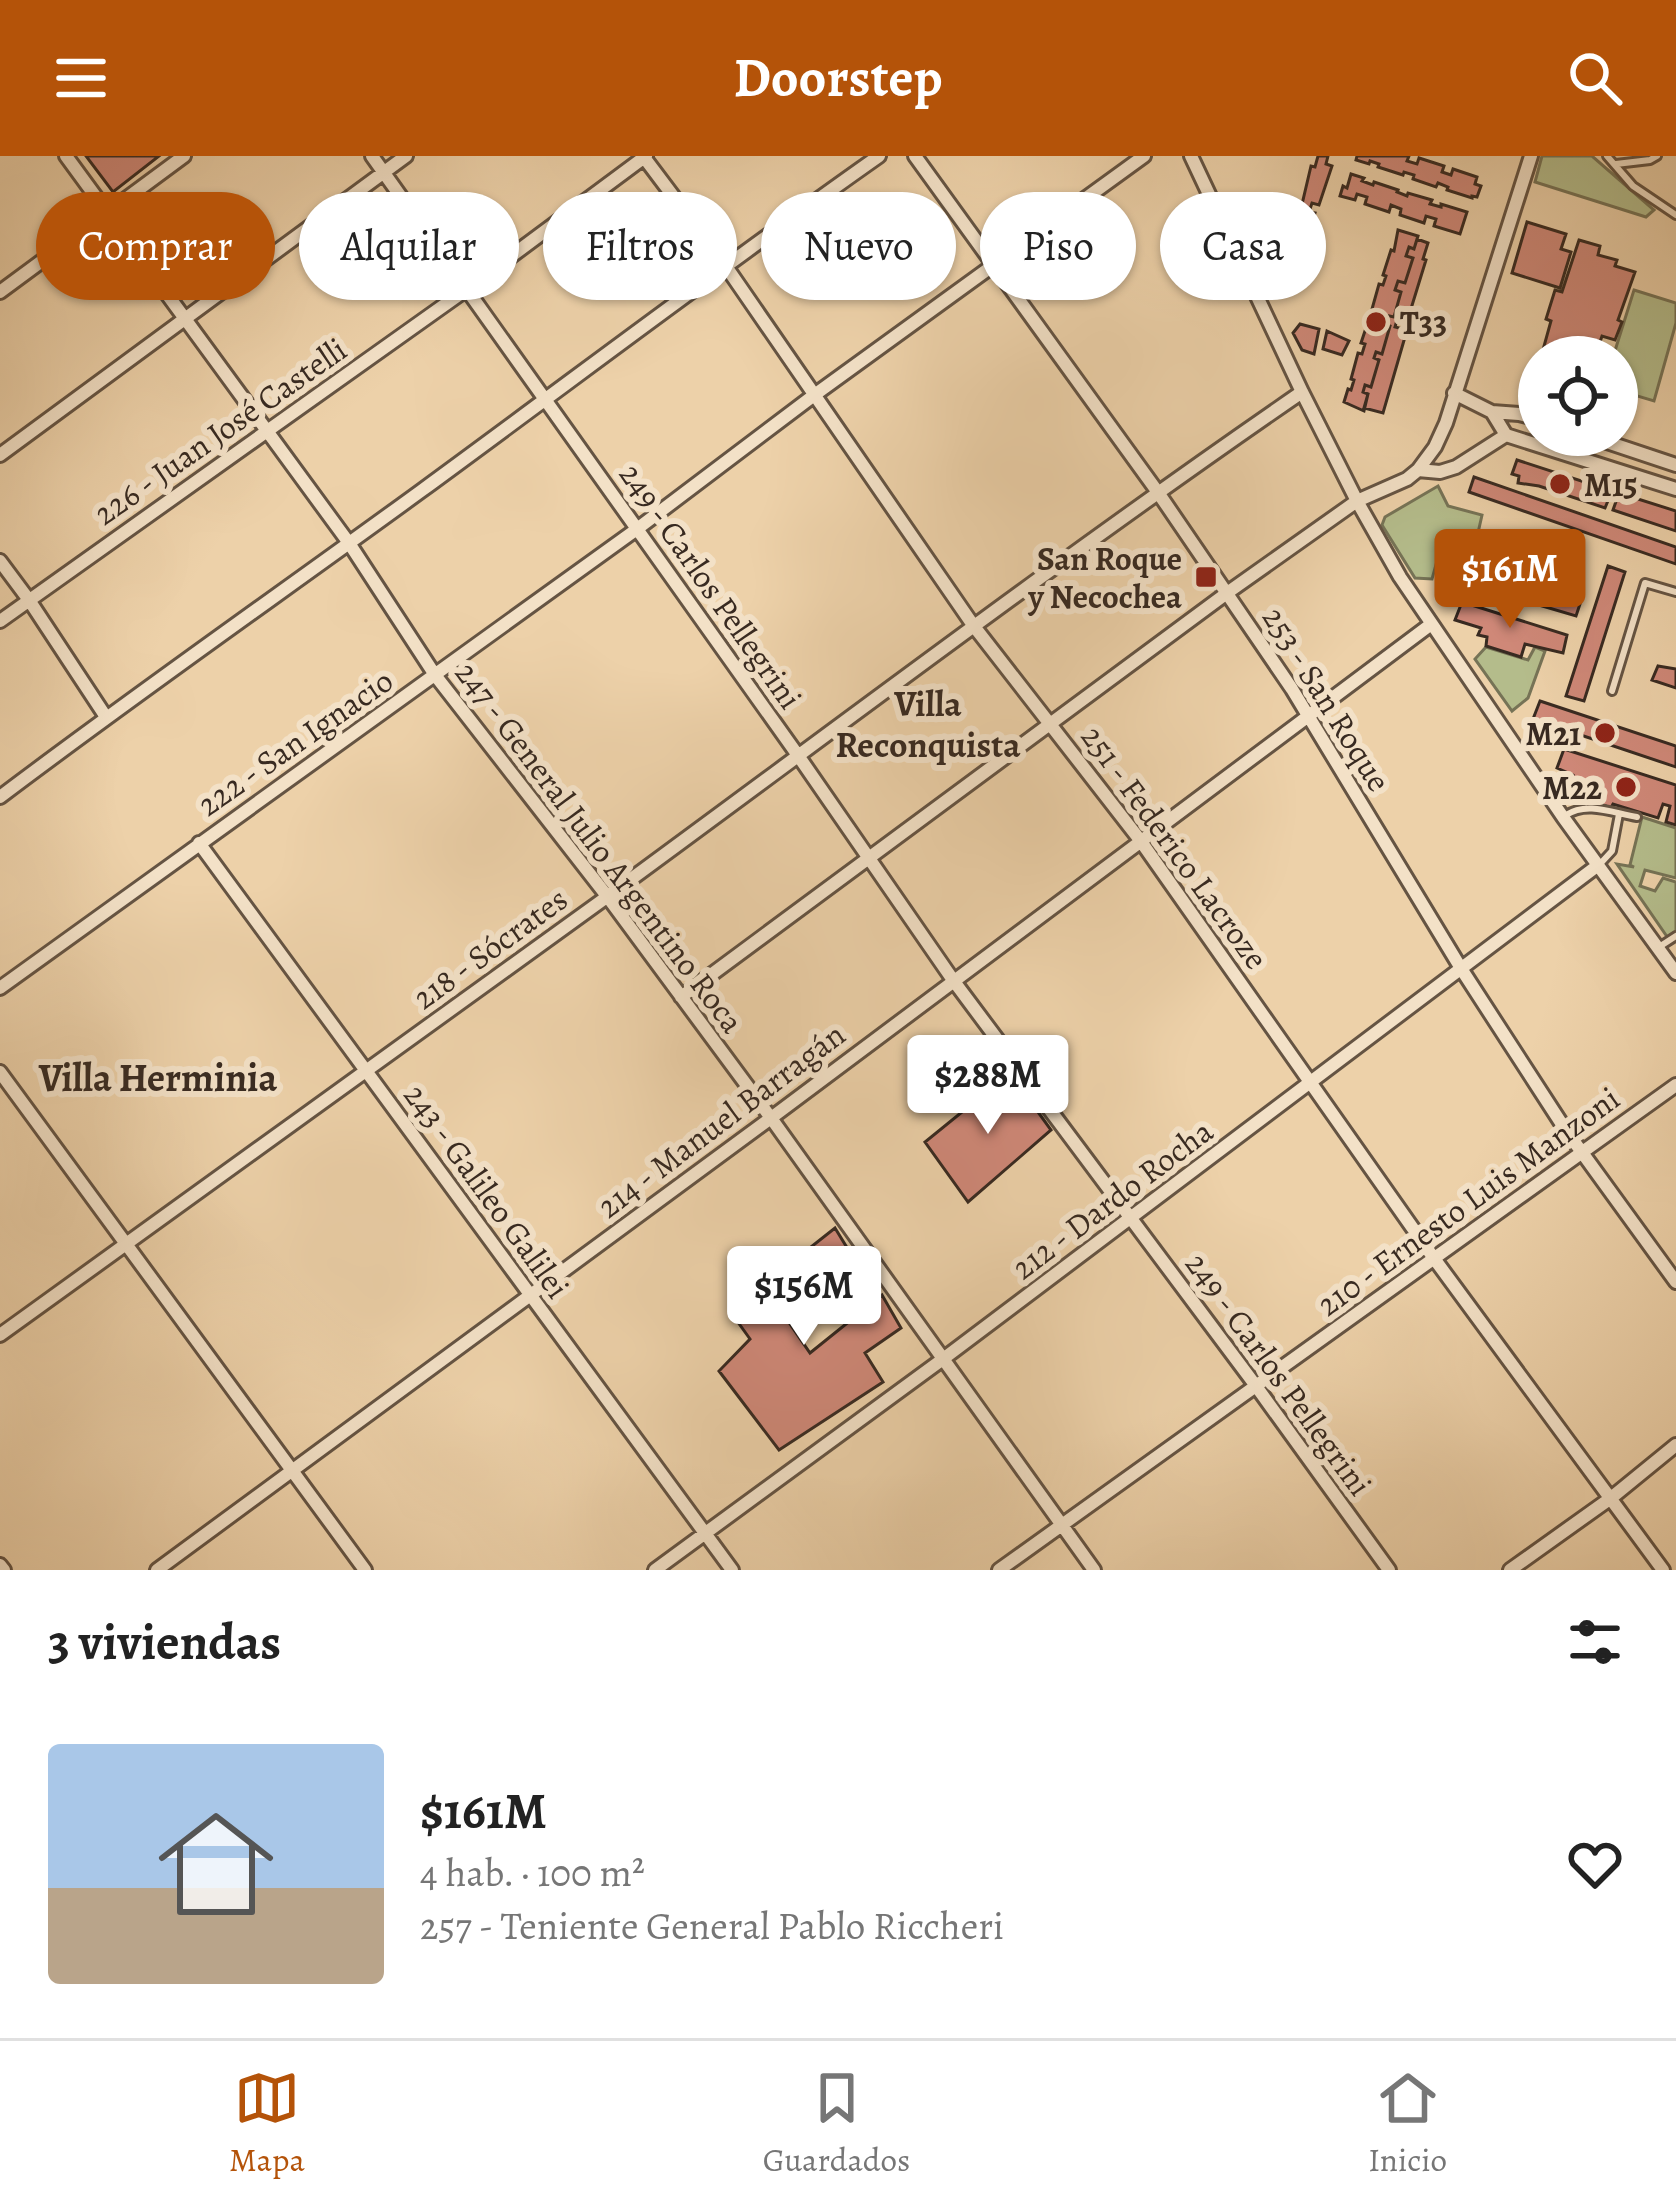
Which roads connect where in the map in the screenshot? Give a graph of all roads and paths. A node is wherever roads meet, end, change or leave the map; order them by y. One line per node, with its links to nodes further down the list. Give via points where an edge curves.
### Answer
1 (66, 156): 15 (street, 247 - General Julio Argentino Roca)
2 (184, 156): 16 (street)
3 (372, 156): 14 (street, 249 - Carlos Pellegrini)
4 (406, 156): 14 (street)
5 (644, 156): 18 (street, 251 - Federico Lacroze); 22 (street, 226 - Juan José Castelli)
6 (879, 156): 23 (street)
7 (915, 156): 21 (street, 253 - San Roque)
8 (1144, 156): 19 (street, 222 - San Ignacio)
9 (1191, 156): 34 (street)
10 (1531, 156): 35 (street)
11 (1607, 156): 13 (lane)
12 (1657, 156): 13 (lane)
13 (1616, 164): 20 (lane)
14 (384, 172): 17 (street, 249 - Carlos Pellegrini); 33 (street)
15 (92, 192)
16 (135, 192)
17 (398, 192)
18 (670, 192)
19 (1096, 192)
20 (1676, 215)
21 (980, 244)
22 (519, 251)
23 (737, 256)
24 (36, 265): 27 (street)
25 (980, 277): 36 (street, 222 - San Ignacio)
26 (737, 284): 36 (street, 251 - Federico Lacroze)
27 (0, 292)
28 (172, 300): 33 (street, 247 - General Julio Argentino Roca)
29 (453, 300): 40 (street, 226 - Juan José Castelli)
30 (474, 300): 37 (street, 249 - Carlos Pellegrini)
31 (678, 300): 37 (street)
32 (1020, 300): 47 (street, 253 - San Roque)
33 (186, 319): 40 (street, 247 - General Julio Argentino Roca); 43 (street)
34 (1302, 392): 47 (street, 218 - Sócrates); 48 (street)
35 (1454, 393): 38 (street); 45 (street)
36 (813, 396): 49 (street, 222 - San Ignacio); 56 (street, 251 - Federico Lacroze)
37 (545, 400): 49 (street, 249 - Carlos Pellegrini); 50 (street)
38 (1492, 412): 39 (street); 41 (street)
39 (1518, 414)
40 (267, 430): 50 (street, 247 - General Julio Argentino Roca); 54 (street, 226 - Juan José Castelli)
41 (1506, 435): 45 (street, via 1456,466); 46 (street)
42 (1638, 452): 44 (street)
43 (0, 455)
44 (1676, 465)
45 (1418, 470): 48 (street)
46 (1676, 489)
47 (1157, 491): 53 (street, 253 - San Roque); 56 (street, 218 - Sócrates)
48 (1357, 501): 53 (street); 57 (street)
49 (638, 529): 58 (street, 222 - San Ignacio); 63 (street, 249 - Carlos Pellegrini)
50 (349, 544): 58 (street, 247 - General Julio Argentino Roca); 61 (street)
51 (0, 561): 54 (street)
52 (1676, 592): 59 (lane, via 1645,583)
53 (1227, 593): 60 (street, 253 - San Roque); 62 (street)
54 (29, 600): 55 (street, 226 - Juan José Castelli); 61 (street)
55 (0, 622)
56 (973, 625): 62 (street, 251 - Federico Lacroze); 63 (street, 218 - Sócrates)
57 (1430, 625): 60 (street, 214 - Manuel Barragán); 67 (street)
58 (435, 675): 69 (street, 222 - San Ignacio); 72 (street, 247 - General Julio Argentino Roca)
59 (1612, 691)
60 (1308, 715): 68 (street, 214 - Manuel Barragán); 75 (street, 253 - San Roque)
61 (106, 717): 64 (street)
62 (1050, 723): 68 (street, 251 - Federico Lacroze); 70 (street)
63 (797, 754): 70 (street, 249 - Carlos Pellegrini); 72 (street, 218 - Sócrates)
64 (0, 797)
65 (1619, 814): 66 (lane); 67 (lane, via 1578,807); 71 (lane, via 1612,851)
66 (1637, 817)
67 (1563, 818): 71 (street)
68 (1140, 840): 77 (street, 214 - Manuel Barragán); 82 (street, 251 - Federico Lacroze)
69 (199, 843): 78 (street, 222 - San Ignacio); 80 (street, 243 - Galileo Galilei)
70 (868, 858): 77 (street, 249 - Carlos Pellegrini); 79 (street)
71 (1598, 866): 74 (street); 75 (street, 212 - Dardo Rocha)
72 (608, 896): 79 (street, 247 - General Julio Argentino Roca); 80 (street, 218 - Sócrates)
73 (1676, 936): 74 (lane)
74 (1659, 947): 76 (street)
75 (1462, 970): 82 (street, 212 - Dardo Rocha); 85 (street, 253 - San Roque)
76 (1676, 973)
77 (952, 980): 84 (street, 214 - Manuel Barragán); 86 (street, 249 - Carlos Pellegrini)
78 (0, 988)
79 (680, 997): 84 (street, 247 - General Julio Argentino Roca)
80 (366, 1071): 87 (street, 218 - Sócrates); 90 (street, 243 - Galileo Galilei)
81 (0, 1072): 87 (street)
82 (1312, 1084): 86 (street, 212 - Dardo Rocha); 88 (street, 251 - Federico Lacroze)
83 (1676, 1085): 85 (street, 210 - Ernesto Luis Manzoni)
84 (771, 1118): 90 (street, 214 - Manuel Barragán); 92 (street, 247 - General Julio Argentino Roca)
85 (1580, 1152): 88 (street, 210 - Ernesto Luis Manzoni); 89 (street, 253 - San Roque)
86 (1131, 1217): 92 (street, 212 - Dardo Rocha); 93 (street, 249 - Carlos Pellegrini)
87 (127, 1243): 91 (street, 218 - Sócrates); 95 (street)
88 (1433, 1257): 93 (street, 210 - Ernesto Luis Manzoni); 96 (street, 251 - Federico Lacroze)
89 (1676, 1282)
90 (529, 1294): 95 (street, 214 - Manuel Barragán); 98 (street, 243 - Galileo Galilei)
91 (0, 1336)
92 (944, 1359): 97 (street, 247 - General Julio Argentino Roca); 98 (street, 212 - Dardo Rocha)
93 (1256, 1387): 97 (street, 210 - Ernesto Luis Manzoni); 105 (street, 249 - Carlos Pellegrini)
94 (1676, 1445): 96 (street)
95 (292, 1473): 99 (street, 214 - Manuel Barragán); 100 (street)
96 (1611, 1498): 106 (street); 107 (street, 251 - Federico Lacroze)
97 (1061, 1524): 103 (street, 210 - Ernesto Luis Manzoni); 104 (street, 247 - General Julio Argentino Roca)
98 (705, 1534): 101 (street, 212 - Dardo Rocha); 102 (street, 243 - Galileo Galilei)
99 (157, 1570)
100 (365, 1570)
101 (655, 1570)
102 (732, 1570)
103 (999, 1570)
104 (1094, 1570)
105 (1389, 1570)
106 (1510, 1570)
107 (1664, 1570)

